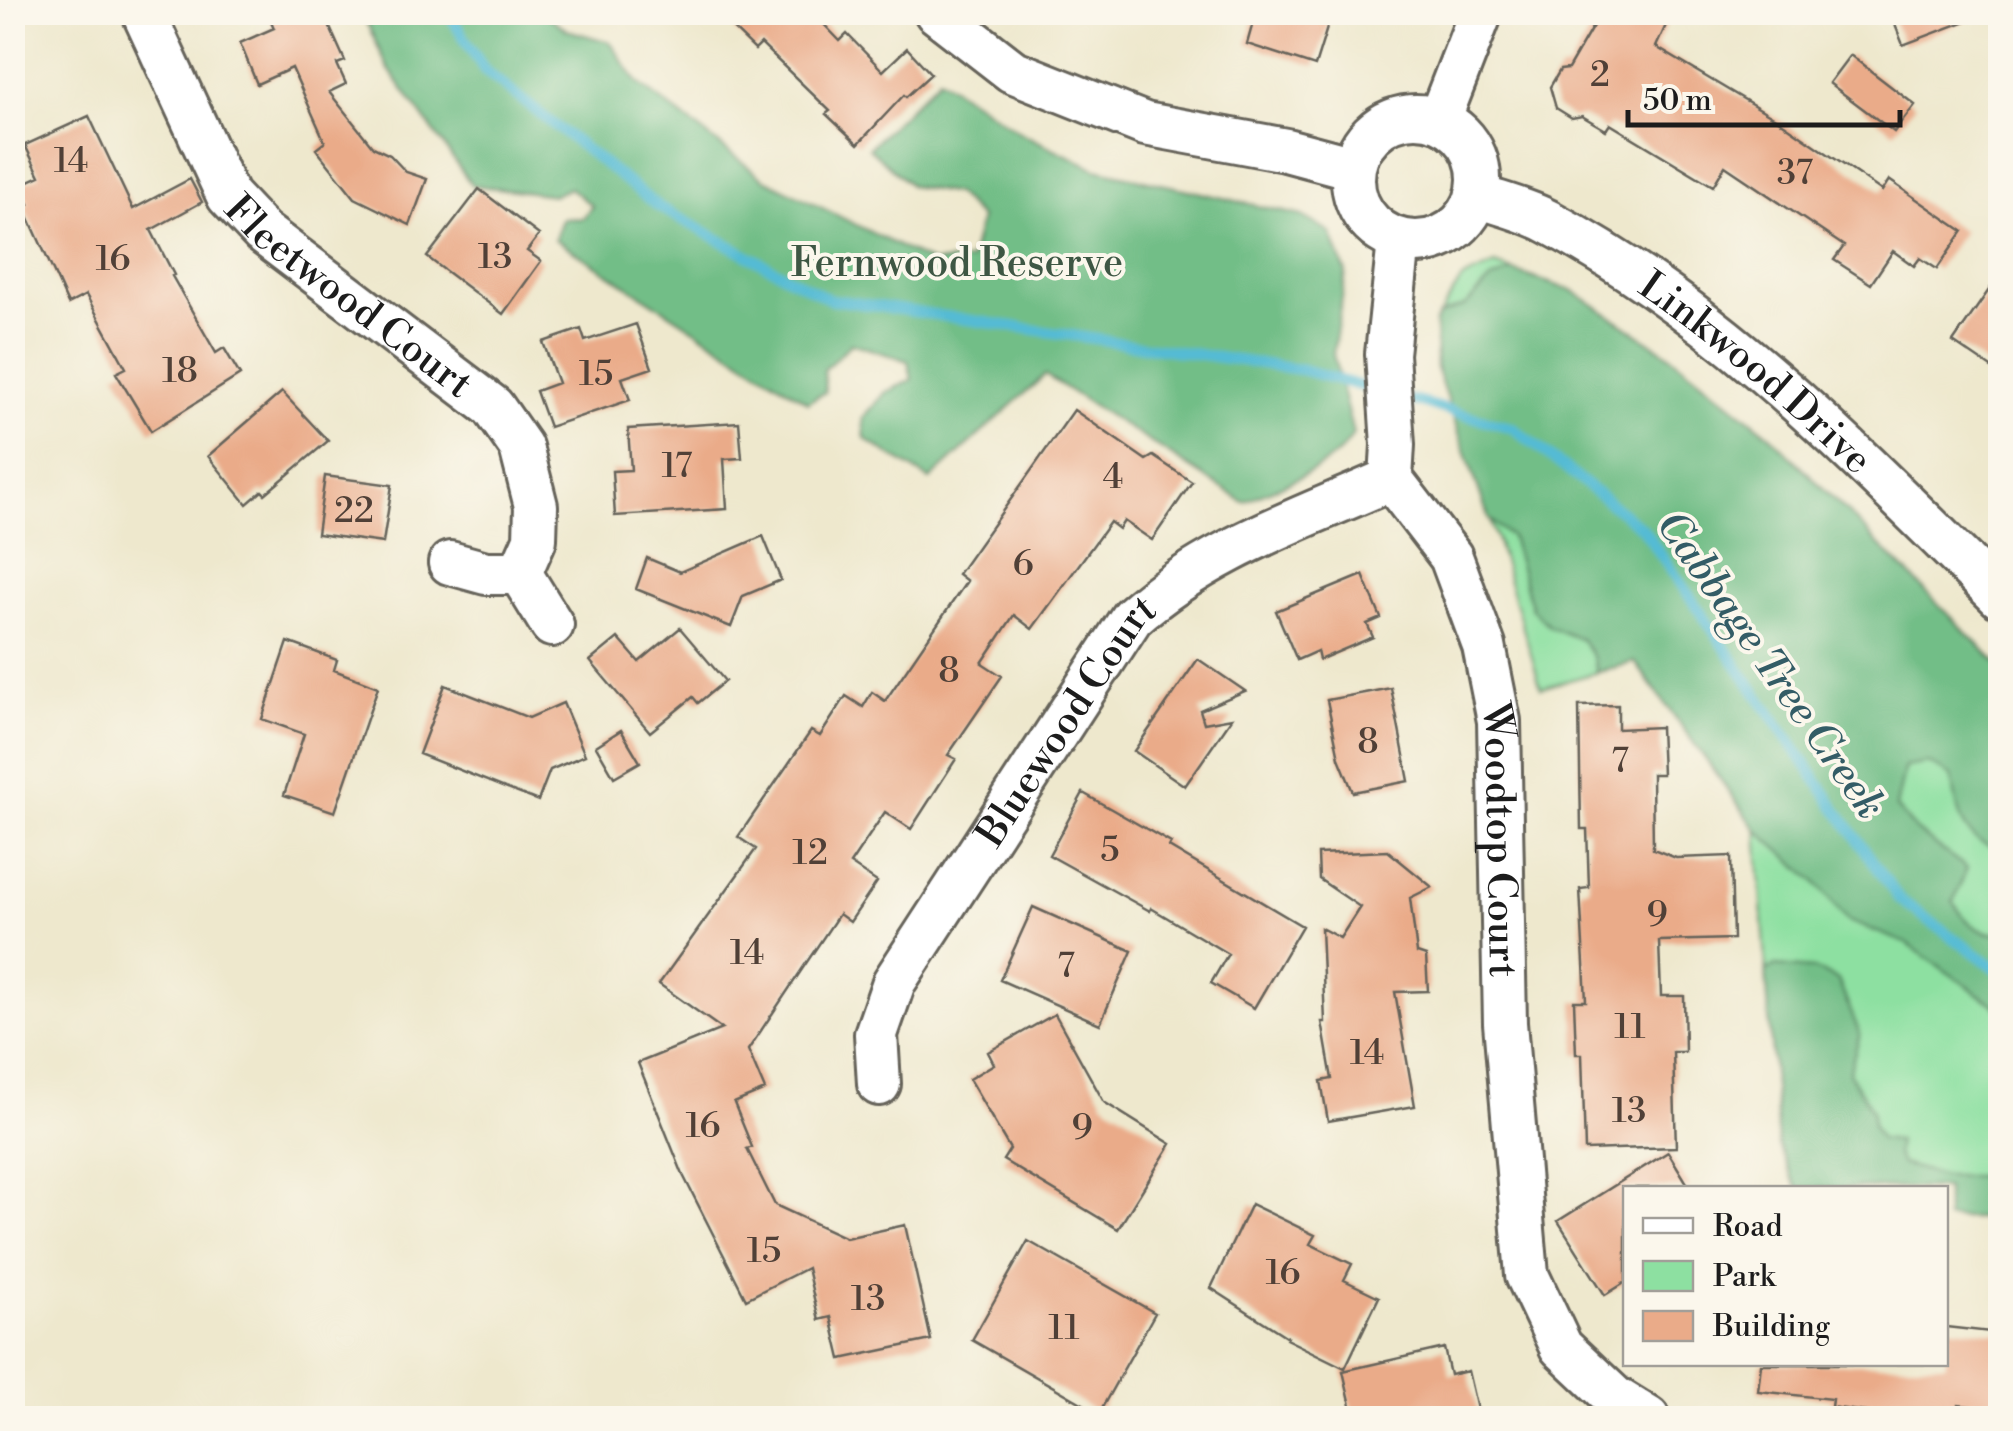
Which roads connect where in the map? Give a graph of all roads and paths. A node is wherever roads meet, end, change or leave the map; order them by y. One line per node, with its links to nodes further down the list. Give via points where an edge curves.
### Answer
1 (143, 12): 10 (street, Fleetwood Court, via 228,196 262,232 493,407 521,447 536,506 535,539)
2 (936, 12): 5 (street, via 1012,72 1145,124)
3 (1481, 12): 4 (street)
4 (1439, 120): 5 (street, via 1420,115 1384,124 1359,150); 6 (street, via 1468,142)
5 (1353, 168): 7 (street, via 1358,205 1381,233)
6 (1478, 196): 7 (street, via 1470,214 1438,240); 11 (street, Linkwood Drive, via 1547,220 1748,356)
7 (1399, 241): 8 (street, via 1387,354)
8 (1391, 479): 13 (street, Bluewood Court, via 1216,556 1132,616 894,982 876,1034); 14 (street, Woodtop Court, via 1451,557 1484,646 1498,721 1505,1023 1527,1275 1561,1346 1614,1397)
9 (450, 562): 10 (street)
10 (520, 573): 12 (street)
11 (2000, 597)
12 (552, 626)
13 (879, 1084)
14 (1648, 1418)

